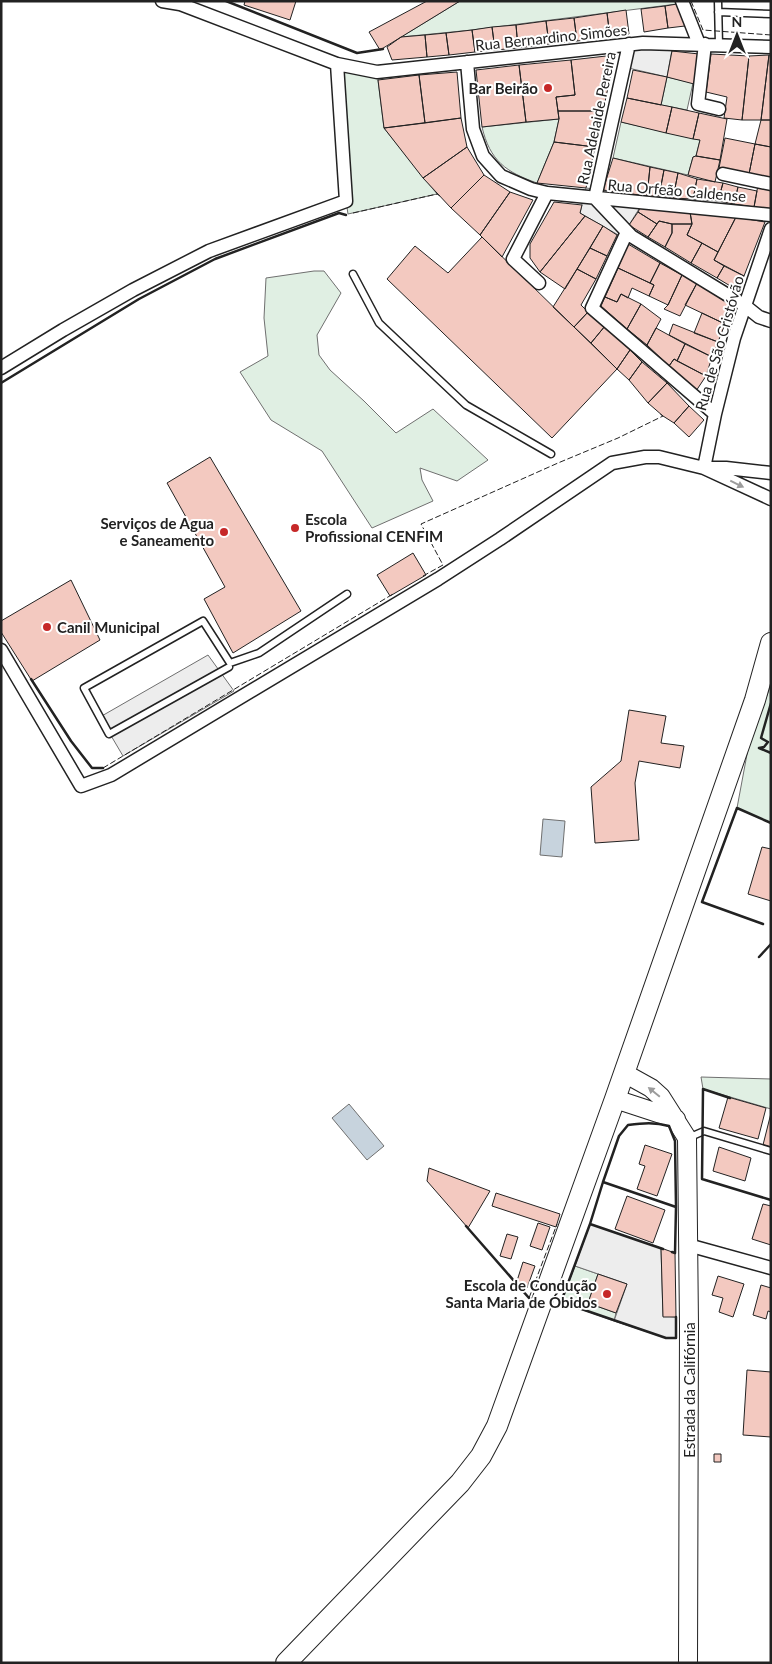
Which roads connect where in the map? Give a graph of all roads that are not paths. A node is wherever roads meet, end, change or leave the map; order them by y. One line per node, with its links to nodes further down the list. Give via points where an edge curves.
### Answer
1 (162, 1): 11 (street, Rua Bernardino Simões, via 180,4)
2 (682, 1): 7 (street)
3 (718, 1): 4 (lane)
4 (718, 12): 5 (lane); 8 (lane)
5 (771, 14)
6 (629, 44): 7 (street, Rua Bernardino Simões); 10 (street, Rua Bernardino Simões); 16 (street, Rua Adelaide Pereira)
7 (702, 44): 8 (street, Rua Bernardino Simões); 12 (street, via 698,104)
8 (719, 45): 9 (street, Rua Bernardino Simões)
9 (771, 47)
10 (467, 62): 11 (street, Rua Bernardino Simões, via 377,72); 15 (street, via 473,129 483,156 501,176)
11 (337, 64): 24 (street, via 346,201 210,250 133,290)
12 (719, 109)
13 (723, 174): 14 (street)
14 (771, 184)
15 (548, 193): 16 (street); 21 (street, via 513,259)
16 (595, 198): 17 (street, Rua Orfeão Caldense); 19 (street, Rua Orfeão Caldense)
17 (771, 215)
18 (771, 229): 22 (street, Rua de São Cristóvão)
19 (627, 232): 22 (street, Rua Orfeão Caldense); 25 (street, via 592,308)
20 (353, 274): 26 (lane, via 379,323 466,406)
21 (538, 283)
22 (744, 306): 23 (street, Rua Orfeão Caldense); 25 (street, Rua de São Cristóvão)
23 (771, 321)
24 (1, 368)
25 (715, 414): 27 (street, Rua de São Cristóvão)
26 (552, 454)
27 (704, 468): 28 (street); 29 (street, one-way to 29); 32 (street, via 659,457 612,463 500,540 372,620 111,775 80,786)
28 (771, 474)
29 (771, 499)
30 (347, 594): 33 (lane, via 259,653 230,663 203,621 84,688 110,734)
31 (771, 643): 34 (main road, via 755,700)
32 (1, 650)
33 (229, 667)
34 (624, 1073): 35 (main road); 36 (street, Estrada da Califórnia, one-way to 34, via 651,1088)
35 (615, 1099): 36 (street); 41 (main road, via 497,1426 481,1456 460,1483)
36 (676, 1119): 37 (street, Estrada da Califórnia)
37 (687, 1138): 38 (lane, via 704,1131); 39 (street, Estrada da Califórnia)
38 (771, 1152)
39 (688, 1245): 40 (street); 42 (street, Estrada da Califórnia)
40 (771, 1268)
41 (286, 1663)
42 (688, 1663)

